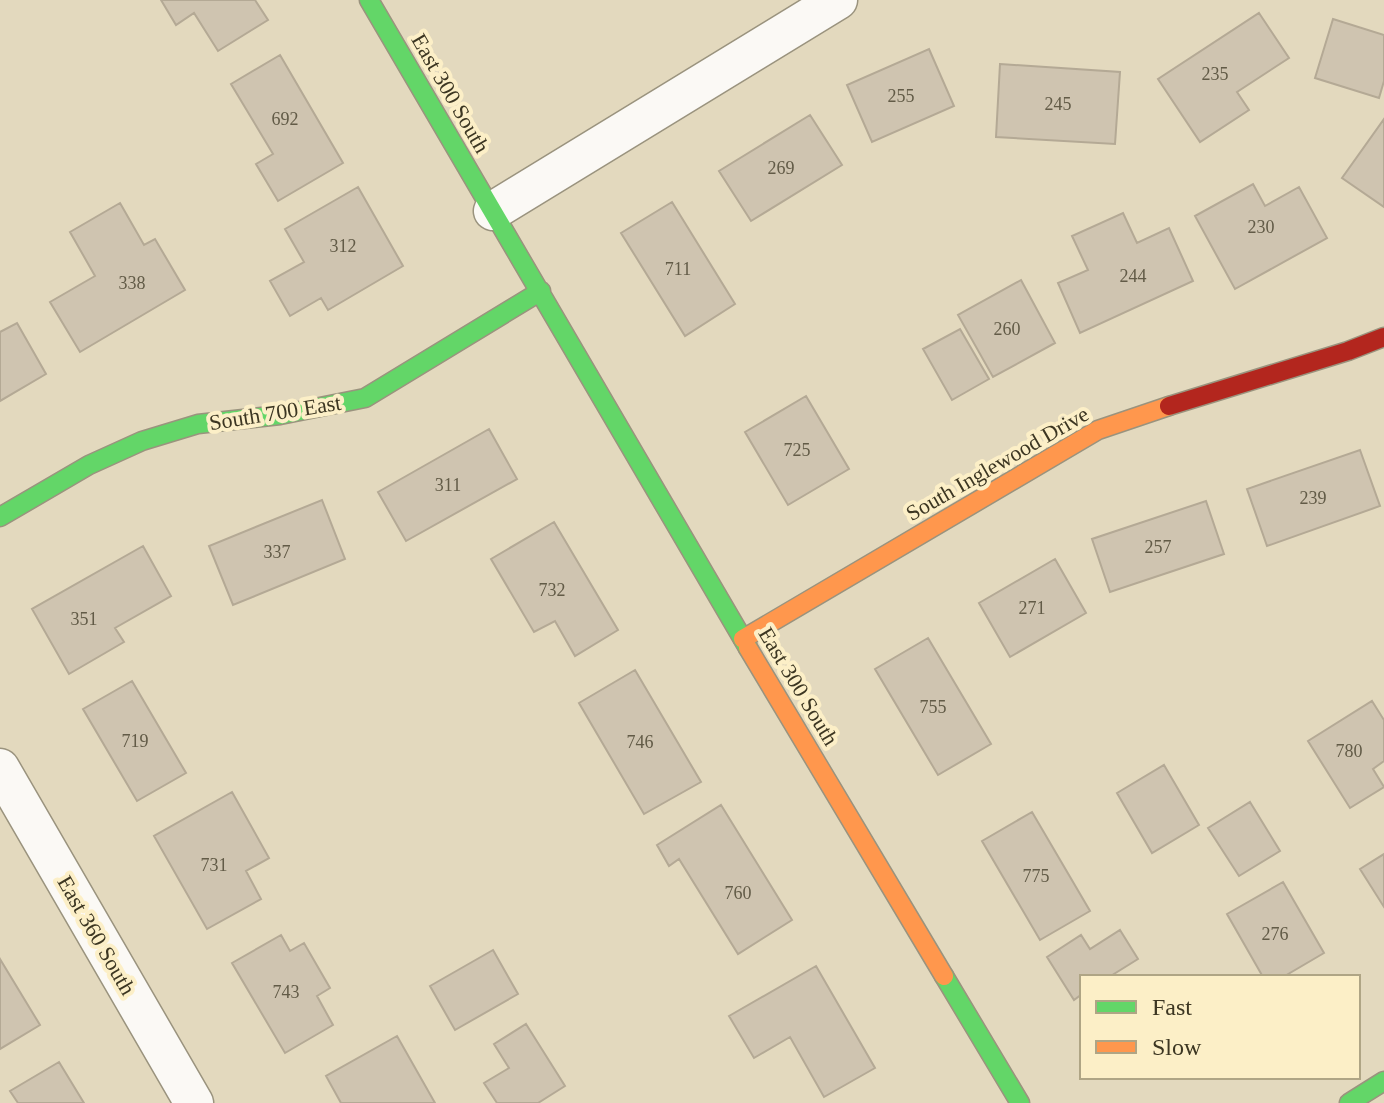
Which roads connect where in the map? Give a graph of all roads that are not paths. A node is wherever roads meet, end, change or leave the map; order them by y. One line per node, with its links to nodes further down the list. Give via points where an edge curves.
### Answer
1 (369, 0): 3 (street, East 300 South)
2 (838, 0): 3 (street)
3 (493, 211): 4 (street, East 300 South)
4 (541, 291): 6 (street, South 700 East, via 365,398 198,424 142,441); 7 (street, East 300 South)
5 (1384, 337): 7 (street, South Inglewood Drive, via 1098,430)
6 (0, 517)
7 (743, 639): 11 (street, East 300 South)
8 (0, 768): 10 (street, East 360 South)
9 (1384, 1081): 12 (street)
10 (194, 1103)
11 (1020, 1103)
12 (1349, 1103)

